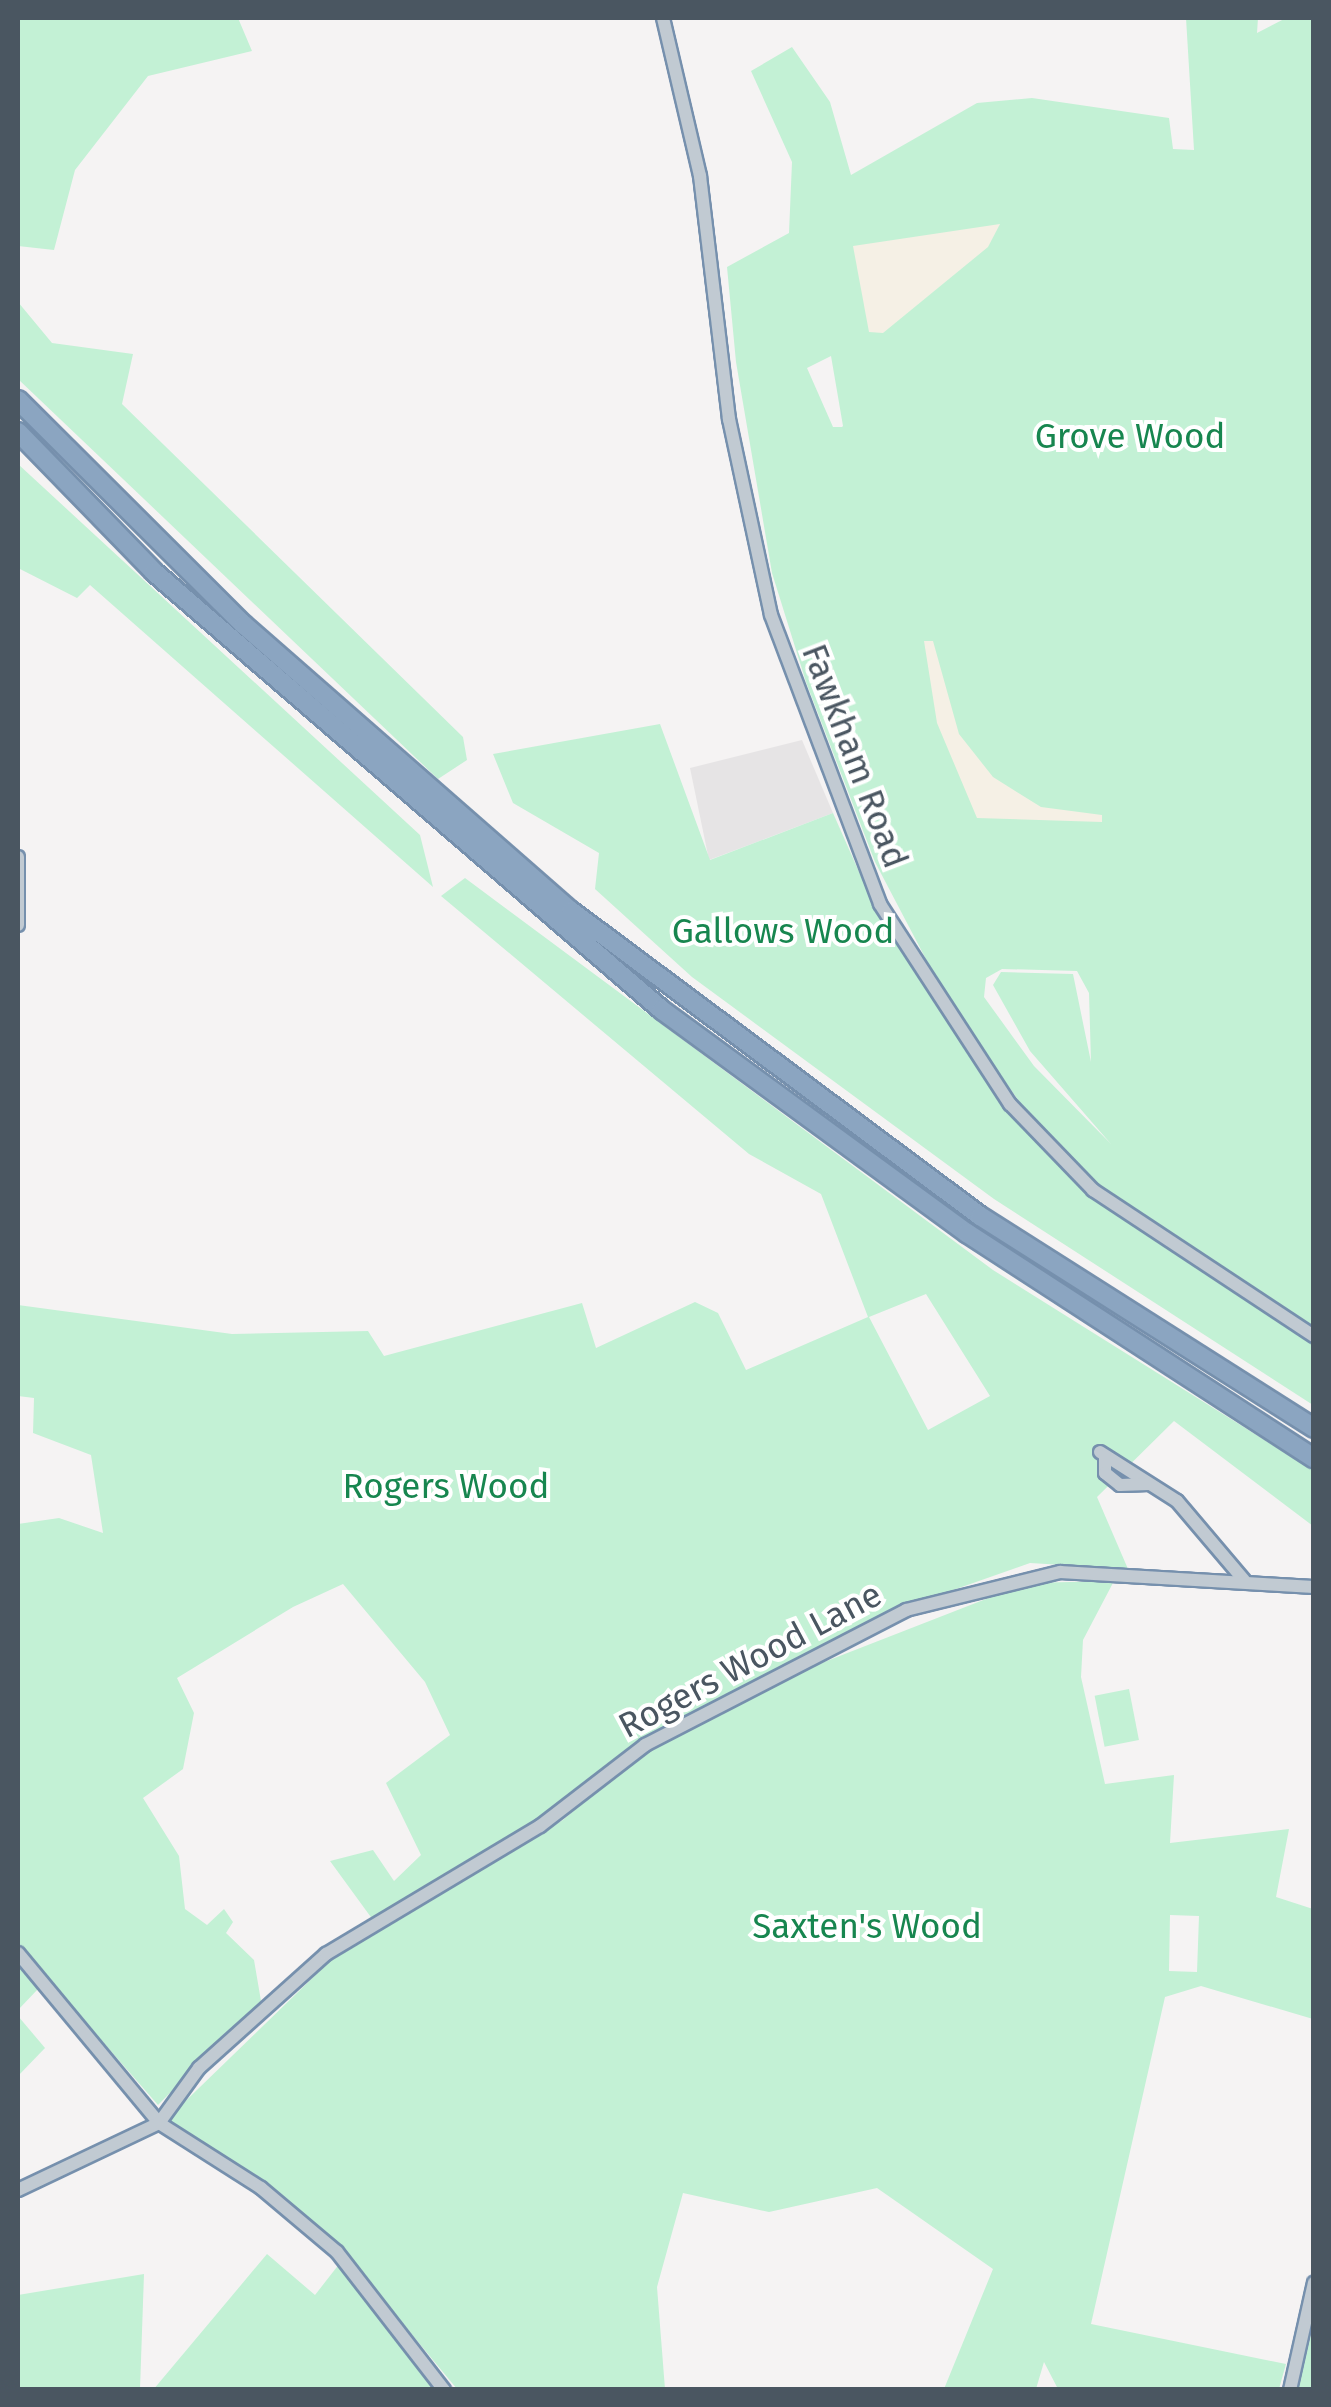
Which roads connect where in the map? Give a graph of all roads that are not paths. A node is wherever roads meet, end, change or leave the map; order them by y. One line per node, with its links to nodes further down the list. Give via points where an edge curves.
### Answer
1 (663, 18): 6 (street, Fawkham Road, via 700,176 729,419 771,615 880,904 1010,1104 1092,1190)
2 (18, 400): 7 (highway, via 244,625 585,922 980,1216)
3 (18, 432): 9 (highway, via 154,572 662,1010 1030,1277)
4 (18, 857): 5 (street)
5 (18, 926)
6 (1314, 1336)
7 (1314, 1428)
8 (1102, 1454): 10 (street, via 1105,1473 1120,1486 1149,1484 1200,1522)
9 (1314, 1458)
10 (1229, 1560): 11 (street); 12 (street)
11 (1216, 1580): 12 (street, Rogers Wood Lane); 15 (street, Rogers Wood Lane, via 1060,1572 997,1586 906,1610 724,1700 645,1745 540,1826 326,1954 199,2068)
12 (1244, 1580): 13 (street, Rogers Wood Lane)
13 (1314, 1587)
14 (18, 1953): 15 (street)
15 (159, 2123): 16 (street); 18 (street, via 262,2188 336,2252)
16 (18, 2190)
17 (1314, 2284): 19 (street)
18 (444, 2390)
19 (1290, 2390)

